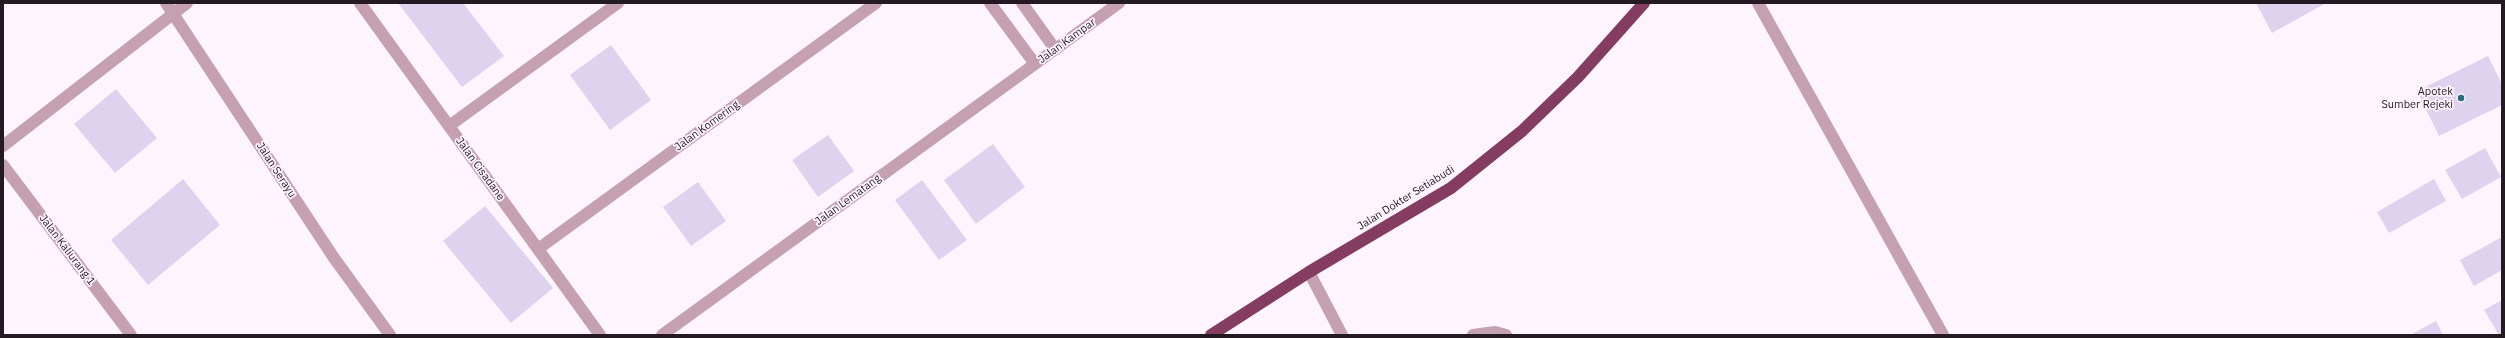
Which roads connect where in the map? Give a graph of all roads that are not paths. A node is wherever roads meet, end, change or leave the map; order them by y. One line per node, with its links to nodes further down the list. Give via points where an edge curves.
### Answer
1 (187, 3): 10 (street)
2 (360, 3): 13 (street, Jalan Cisadane)
3 (618, 3): 13 (street)
4 (876, 3): 16 (street, Jalan Komering)
5 (990, 3): 12 (street)
6 (1022, 3): 11 (street)
7 (1119, 3): 11 (street, Jalan Kampar)
8 (1644, 3): 17 (highway, Jalan Dokter Setiabudi, via 1578,77 1522,131 1451,188)
9 (1758, 3): 26 (street)
10 (169, 8): 14 (street); 19 (street, Jalan Serayu, via 334,258)
11 (1055, 49): 12 (street, Jalan Kampar)
12 (1034, 64): 21 (street, Jalan Lematang)
13 (449, 126): 16 (street, Jalan Cisadane)
14 (3, 146)
15 (3, 165): 18 (street, Jalan Kaliurang 1)
16 (538, 249): 20 (street, Jalan Cisadane)
17 (1309, 272): 22 (highway, Jalan Dokter Setiabudi); 23 (street)
18 (131, 335)
19 (390, 335)
20 (600, 335)
21 (662, 335)
22 (1211, 335)
23 (1342, 335)
24 (1473, 335): 25 (street, via 1495,332)
25 (1506, 335)
26 (1943, 335)

